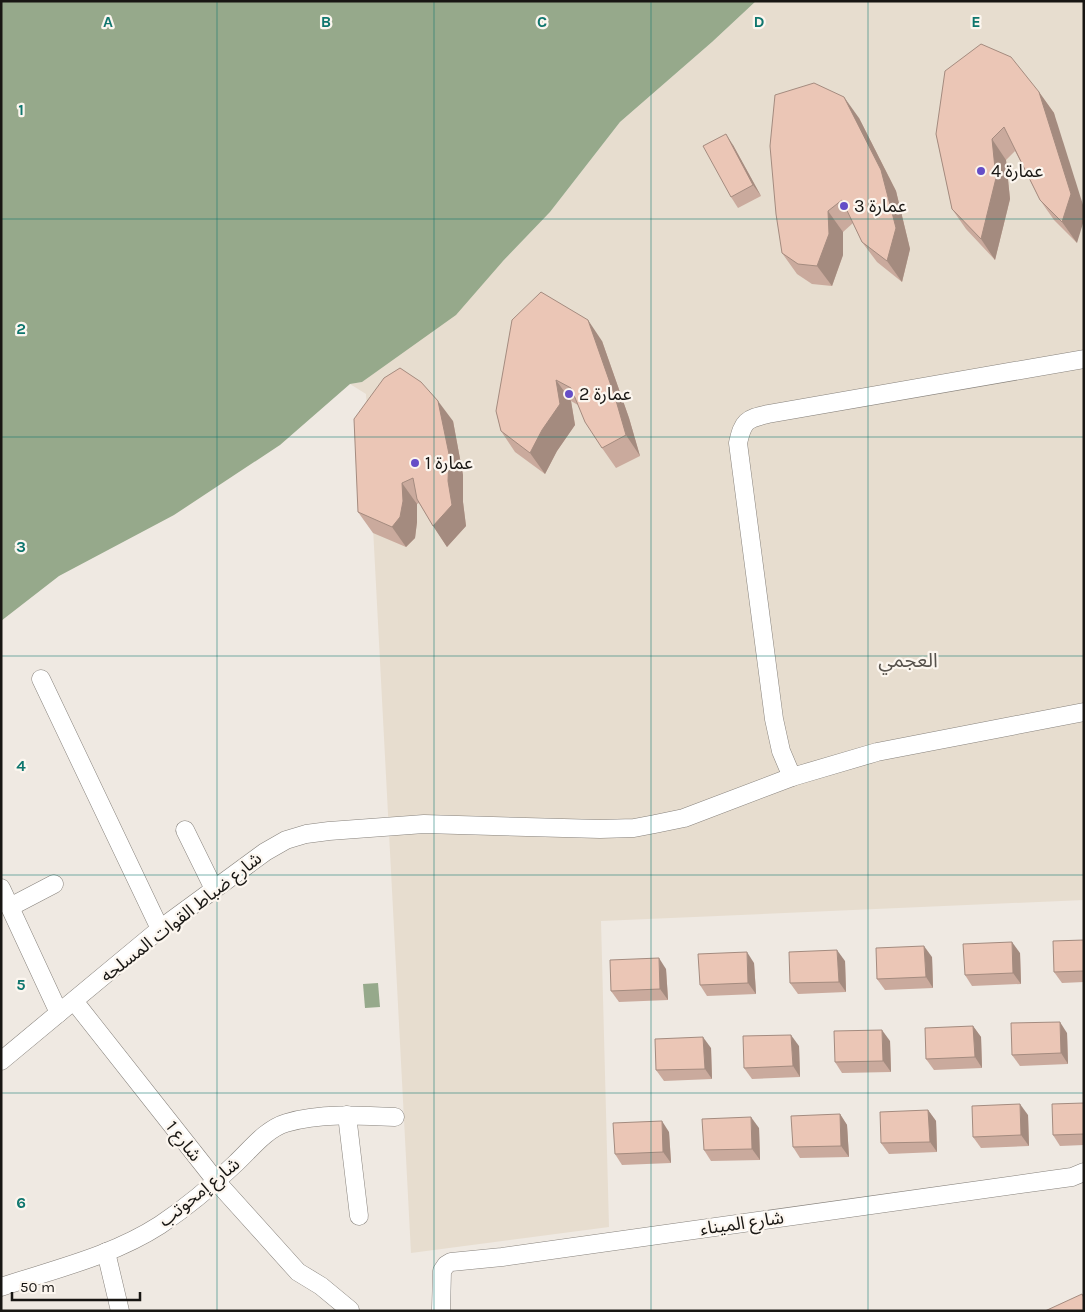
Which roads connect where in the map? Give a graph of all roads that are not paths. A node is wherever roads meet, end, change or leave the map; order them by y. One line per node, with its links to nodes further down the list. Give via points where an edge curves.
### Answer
1 (1084, 359): 4 (street, via 768,414 752,418 741,427 738,443 774,718 781,751)
2 (41, 679): 10 (street)
3 (1084, 712): 4 (street, شارع ضباط القوات المسلحه, via 877,752)
4 (792, 777): 8 (street, شارع ضباط القوات المسلحه, via 684,818 634,828 424,824 306,834 286,840 265,852)
5 (185, 830): 8 (street)
6 (54, 884): 9 (street)
7 (1, 888): 9 (street)
8 (214, 889): 10 (street, شارع ضباط القوات المسلحه)
9 (10, 907): 12 (street)
10 (160, 929): 11 (street, شارع ضباط القوات المسلحه)
11 (74, 1001): 12 (street, شارع ضباط القوات المسلحه); 17 (street, شارع 1)
12 (59, 1013): 13 (street, شارع ضباط القوات المسلحه)
13 (1, 1061)
14 (348, 1115): 15 (street, شارع إمحوتب); 17 (street, شارع إمحوتب, via 299,1120 273,1129); 18 (street)
15 (395, 1117)
16 (1084, 1172): 23 (street, شارع الميناء, via 1072,1177 451,1262 442,1271)
17 (216, 1182): 19 (street, شارع إمحوتب, via 160,1225); 21 (street, شارع 1, via 293,1266)
18 (359, 1216)
19 (106, 1252): 20 (street, شارع إمحوتب); 22 (street)
20 (1, 1286)
21 (350, 1310)
22 (120, 1311)
23 (441, 1311)

